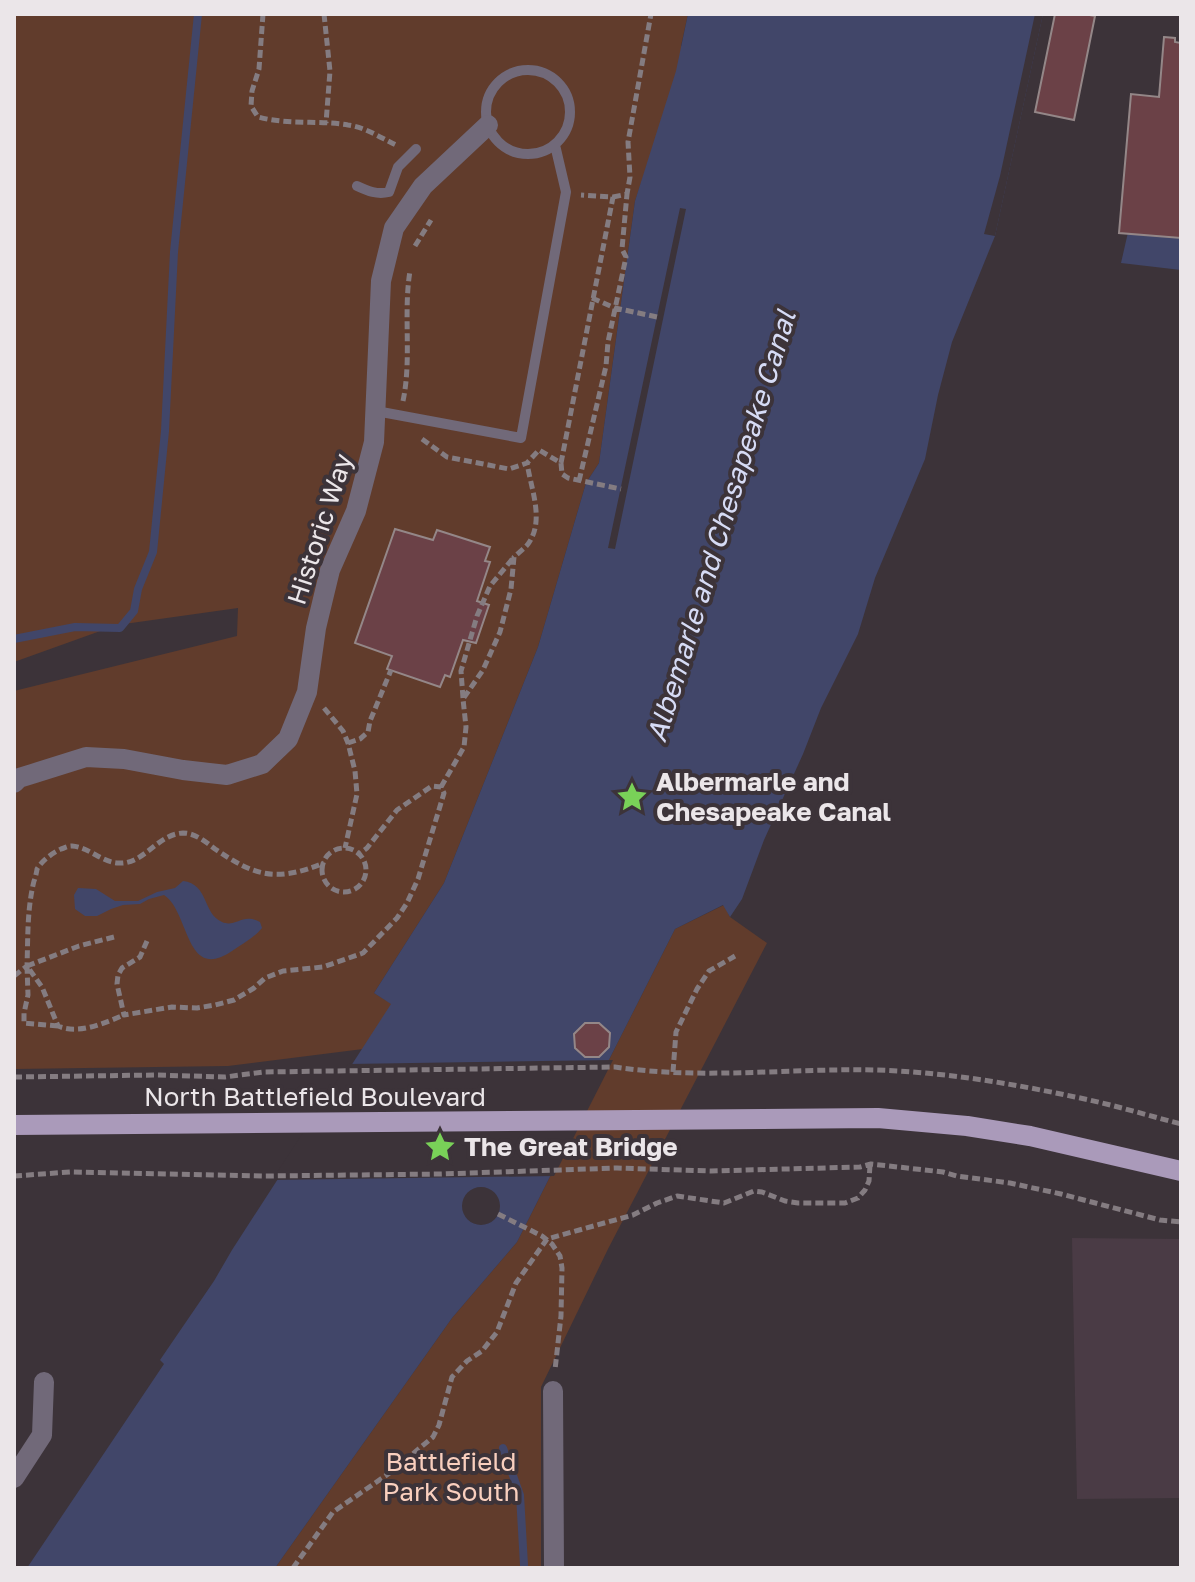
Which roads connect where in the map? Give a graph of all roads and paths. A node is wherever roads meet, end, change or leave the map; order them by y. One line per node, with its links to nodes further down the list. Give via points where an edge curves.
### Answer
1 (263, 14): 4 (path, via 251,106 258,117)
2 (324, 14): 4 (path, via 330,71)
3 (651, 14): 10 (path, via 628,142)
4 (326, 123): 7 (path, via 352,125)
5 (488, 125): 6 (lane, via 496,140 518,154); 6 (lane, via 486,111 496,84 521,70 535,70 549,75 567,96 569,124); 15 (street, Historic Way, via 423,186 394,228 381,281)
6 (555, 145): 9 (lane)
7 (416, 149): 8 (lane, via 398,167 389,192)
8 (357, 186)
9 (566, 192): 11 (path); 15 (lane, via 521,438)
10 (627, 194): 11 (path); 13 (path, via 622,249 626,257)
11 (613, 197): 12 (path)
12 (592, 298): 13 (path); 18 (path)
13 (615, 308): 14 (path); 19 (path)
14 (657, 317)
15 (376, 411): 26 (street, Historic Way, via 374,442 356,511 330,570 307,692 288,739 262,764 227,775 86,757)
16 (413, 436): 17 (path, via 447,457 509,469)
17 (527, 463): 18 (path, via 539,450); 21 (path, via 536,527)
18 (561, 463): 19 (path, via 562,474)
19 (579, 481): 20 (path)
20 (621, 489)
21 (514, 557): 23 (path, via 500,632); 23 (path, via 490,586 477,616 461,671)
22 (391, 670): 25 (path, via 368,732)
23 (463, 699): 27 (path, via 464,747)
24 (315, 718): 25 (path, via 320,704)
25 (348, 743): 28 (path, via 357,794)
26 (14, 783)
27 (441, 787): 29 (path, via 432,786 397,810); 36 (path, via 444,793 407,903 363,953 323,967 283,971 234,1000 215,1005)
28 (345, 848): 29 (path); 30 (path, via 332,852)
29 (359, 854): 30 (path, via 366,866 363,880 346,892 327,884)
30 (324, 863): 34 (path, via 298,873 254,872 191,834 172,835 123,864 69,846 37,869 29,903)
31 (114, 937): 34 (path)
32 (147, 941): 36 (path, via 140,957 118,975)
33 (735, 956): 38 (path, via 709,971 697,989 676,1032)
34 (27, 966): 35 (path); 37 (path); 37 (path, via 24,1023)
35 (14, 976)
36 (124, 1015): 37 (path, via 84,1028)
37 (58, 1026)
38 (673, 1072): 39 (path, via 615,1067); 40 (path, via 817,1069 926,1074 1076,1097)
39 (14, 1077)
40 (1181, 1124)
41 (14, 1125): 43 (main road, North Battlefield Boulevard, via 878,1118 1030,1136)
42 (870, 1165): 44 (path); 46 (path, via 1010,1183); 47 (path, via 865,1190 845,1203 798,1203 754,1191 724,1203 677,1196 633,1215)
43 (1181, 1171)
44 (14, 1176)
45 (498, 1214): 47 (path)
46 (1181, 1222)
47 (547, 1239): 49 (path, via 562,1268); 51 (path, via 516,1283 497,1332 452,1377 433,1437 333,1512)
48 (44, 1382): 50 (street, via 42,1435)
49 (553, 1391): 52 (street)
50 (14, 1478)
51 (293, 1568)
52 (554, 1568)

